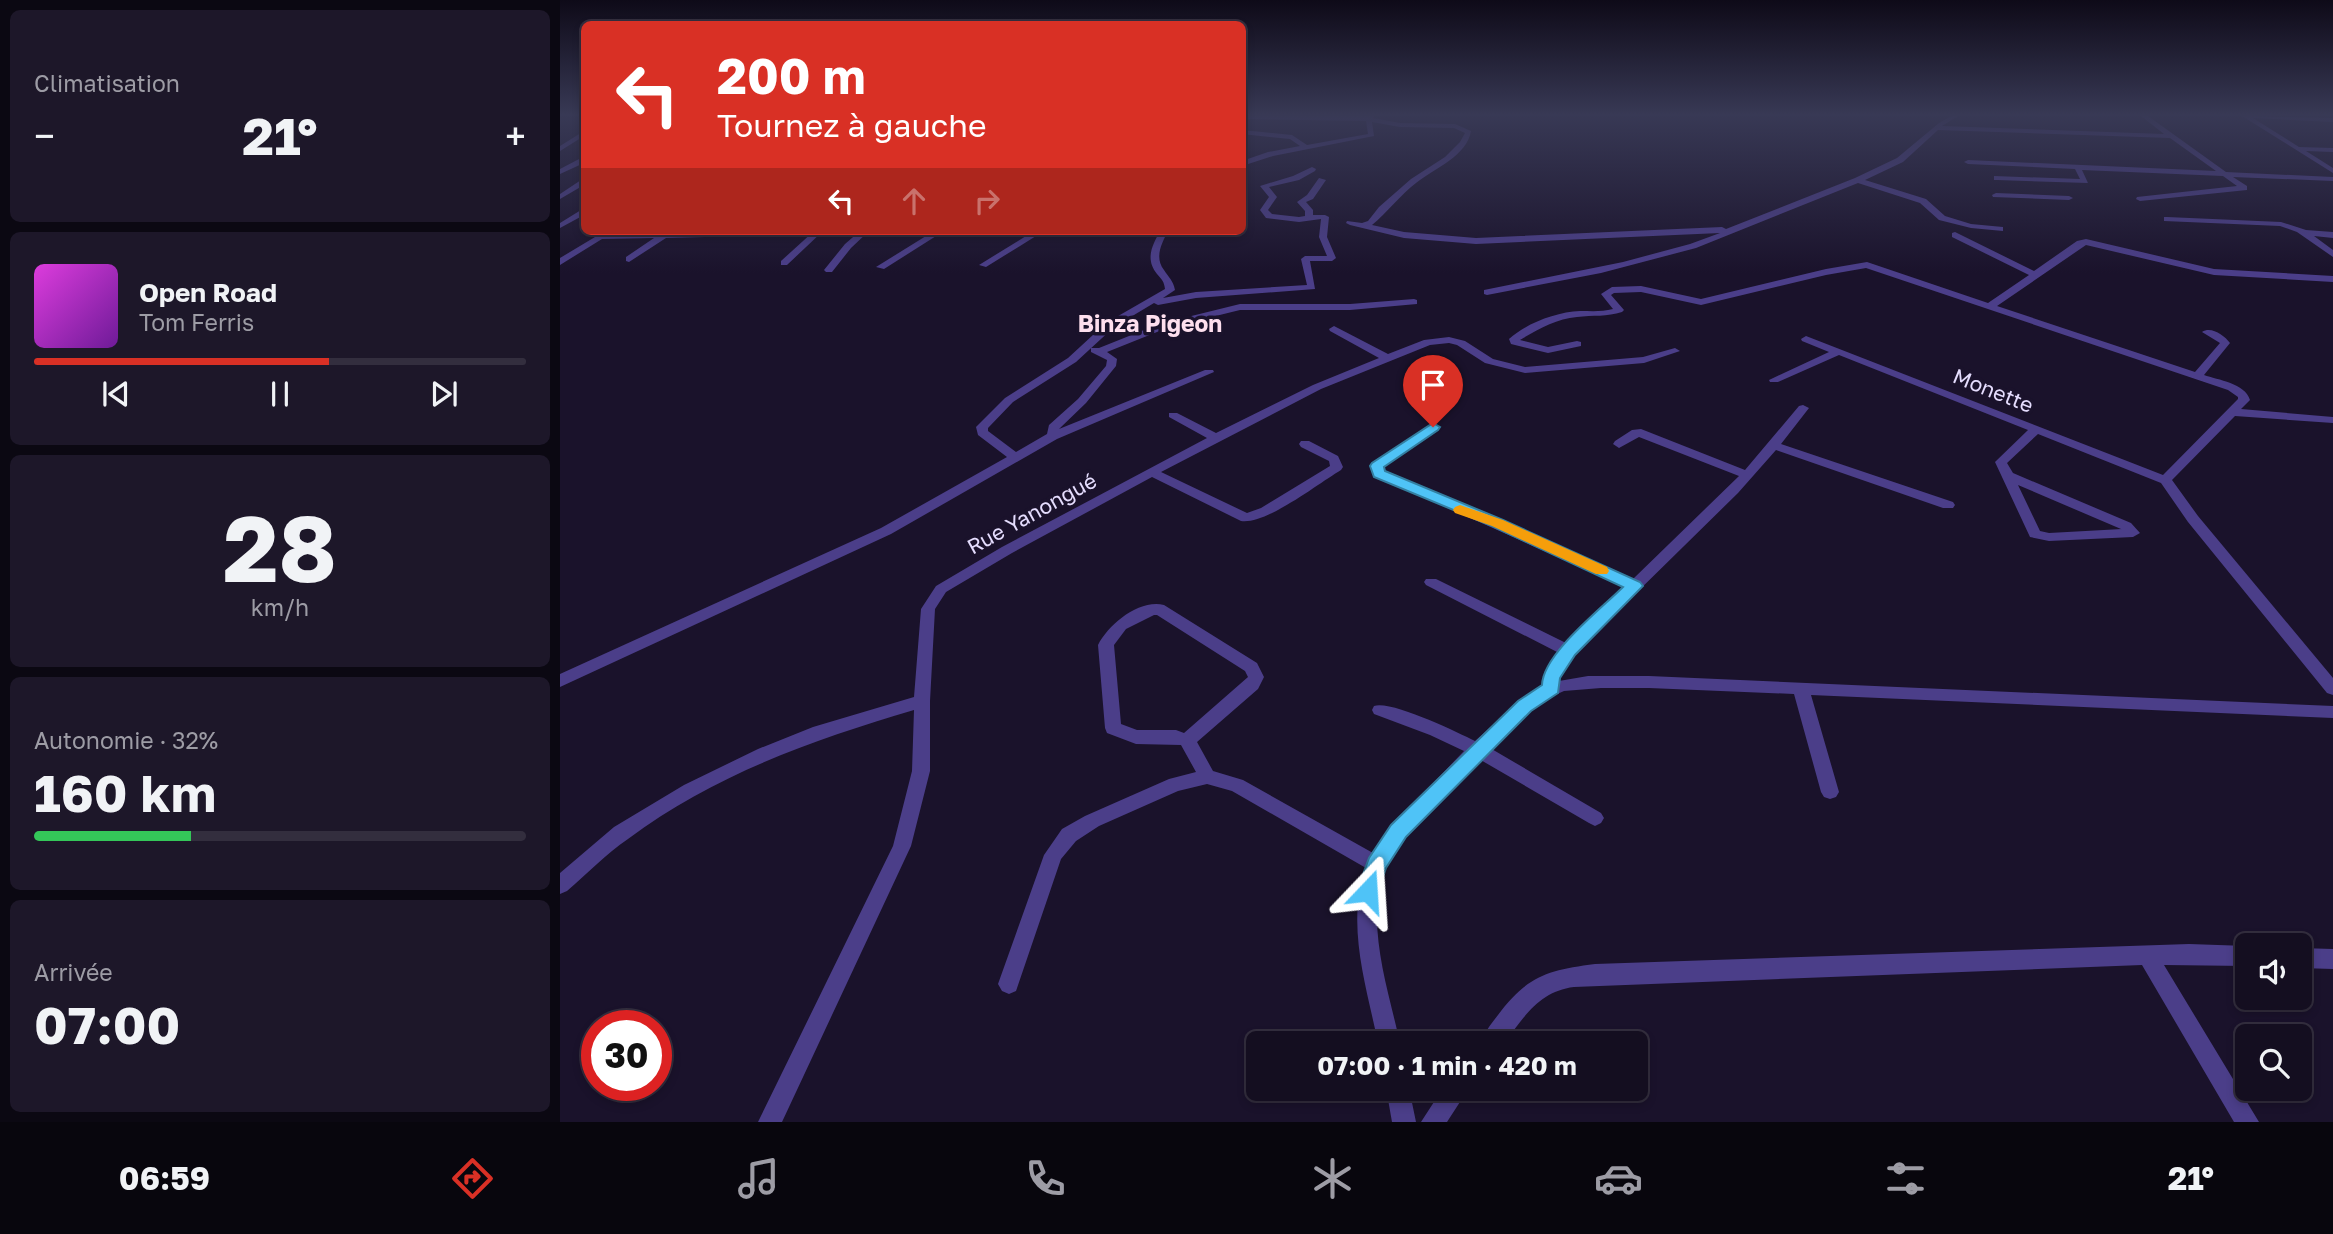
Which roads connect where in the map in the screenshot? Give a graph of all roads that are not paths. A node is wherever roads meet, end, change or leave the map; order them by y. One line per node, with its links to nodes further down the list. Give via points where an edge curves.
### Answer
1 (1434, 168): 24 (street)
2 (1882, 168): 12 (street)
3 (2078, 168): 9 (street, via 2085,181)
4 (2106, 168): 7 (street)
5 (2218, 168): 7 (street)
6 (1312, 169): 21 (street, via 1264,186 1273,197 1264,210 1269,216)
7 (2226, 174): 10 (street); 19 (street, via 2244,188)
8 (1997, 178): 9 (street)
9 (2025, 179): 17 (street)
10 (2333, 179)
11 (1322, 180): 21 (street, via 1301,202 1309,209)
12 (1858, 180): 26 (street); 27 (street, via 1923,201 1942,218)
13 (581, 184): 15 (street)
14 (581, 194): 15 (street)
15 (561, 195)
16 (1996, 195): 17 (street)
17 (2043, 197): 18 (street)
18 (2069, 198)
19 (2140, 198)
20 (581, 214): 25 (street)
21 (1309, 217): 51 (street, via 1325,217 1323,237 1332,258 1305,260 1312,287 1196,294)
22 (2167, 219): 28 (street, via 2281,224)
23 (1350, 223): 24 (street)
24 (1365, 225): 26 (street, via 1404,235 1476,241)
25 (560, 226)
26 (1734, 228): 49 (street, via 1652,258)
27 (2000, 229)
28 (2305, 233): 38 (street); 40 (street)
29 (602, 235): 39 (street)
30 (633, 235): 39 (street)
31 (664, 235): 41 (street)
32 (814, 235): 43 (street)
33 (861, 235): 46 (street)
34 (931, 235): 45 (street)
35 (1033, 235): 44 (street)
36 (1163, 235): 51 (street, via 1154,258 1156,270 1169,281 1170,289)
37 (1955, 235): 47 (street)
38 (2333, 235)
39 (599, 237): 42 (street)
40 (2333, 254)
41 (629, 259)
42 (560, 262)
43 (784, 262)
44 (983, 265)
45 (881, 267)
46 (829, 270)
47 (2036, 275): 48 (street, via 2086,242 2214,272); 52 (street)
48 (2333, 279)
49 (1487, 292)
50 (1414, 302): 58 (street, via 1240,307 1163,326)
51 (1143, 305): 57 (street, via 1110,325)
52 (1990, 306): 56 (street, via 1861,265 1701,302 1647,290 1612,290 1605,294 1619,310 1540,323 1514,339 1548,350); 63 (street)
53 (1334, 329): 61 (street)
54 (2207, 332): 63 (street, via 2225,343)
55 (1806, 339): 60 (street, Monette)
56 (1577, 344)
57 (1083, 350): 58 (street); 76 (street, via 1009,400 982,427 982,432)
58 (1100, 351): 71 (street, via 1112,359 1111,366 1053,427)
59 (1675, 351): 61 (street, Rue Yanongué, via 1644,360 1525,370 1489,361 1461,342 1449,340 1427,342)
60 (1840, 351): 64 (street); 70 (street, Monette)
61 (1387, 358): 72 (street, Rue Yanongué)
62 (1209, 372): 71 (street)
63 (2197, 376): 66 (street, via 2243,395)
64 (1774, 380)
65 (1803, 408): 75 (street)
66 (2234, 412): 68 (street); 80 (street)
67 (1173, 415): 72 (street)
68 (2333, 420)
69 (1433, 427): 83 (street, via 1377,466 1379,474)
70 (2037, 429): 79 (street, via 2003,458); 80 (street, Monette)
71 (1053, 436): 76 (street)
72 (1216, 438): 77 (street, Rue Yanongué)
73 (1305, 444): 77 (street, via 1334,459 1337,467 1255,516 1238,516)
74 (1619, 444): 78 (street, via 1641,433)
75 (1774, 445): 78 (street); 81 (street)
76 (1014, 456): 85 (street, via 886,531)
77 (1150, 472): 89 (street, Rue Yanongué, via 941,589 928,609)
78 (1745, 474): 83 (street)
79 (2006, 475): 79 (street, via 2126,526 2133,533 2041,537 2031,529)
80 (2165, 480): 87 (street)
81 (1948, 505)
82 (1431, 582): 84 (street)
83 (1634, 586): 84 (street)
84 (1568, 651): 86 (street, via 1551,677)
85 (560, 681)
86 (1551, 688): 88 (street, via 1649,682); 93 (street, via 1524,706)
87 (2333, 689)
88 (1801, 690): 91 (street); 95 (street)
89 (922, 702): 98 (street, via 820,732 690,790 621,833); 108 (street, Rue Yanongué, via 921,771 902,846)
90 (1380, 710): 93 (street, via 1416,719)
91 (2333, 712)
92 (1187, 740): 92 (street, via 1136,737 1113,727 1105,645 1110,632 1139,614 1159,609 1251,667 1256,677); 94 (street)
93 (1478, 751): 96 (street); 97 (street, via 1399,831)
94 (1207, 777): 97 (street, via 1237,785); 103 (street, via 1175,784 1069,835 1053,855)
95 (1830, 792)
96 (1595, 818)
97 (1377, 865): 104 (street, via 1368,891 1368,920)
98 (560, 885)
99 (2147, 956): 100 (street); 105 (street, via 1595,974 1538,988); 111 (street)
100 (2235, 956)
101 (2312, 958): 102 (street)
102 (2333, 959)
103 (1009, 984)
104 (1387, 1031)
105 (1500, 1031)
106 (1400, 1101): 109 (street)
107 (1448, 1101): 110 (street)
108 (770, 1122)
109 (1404, 1122)
110 (1433, 1122)
111 (2248, 1122)

